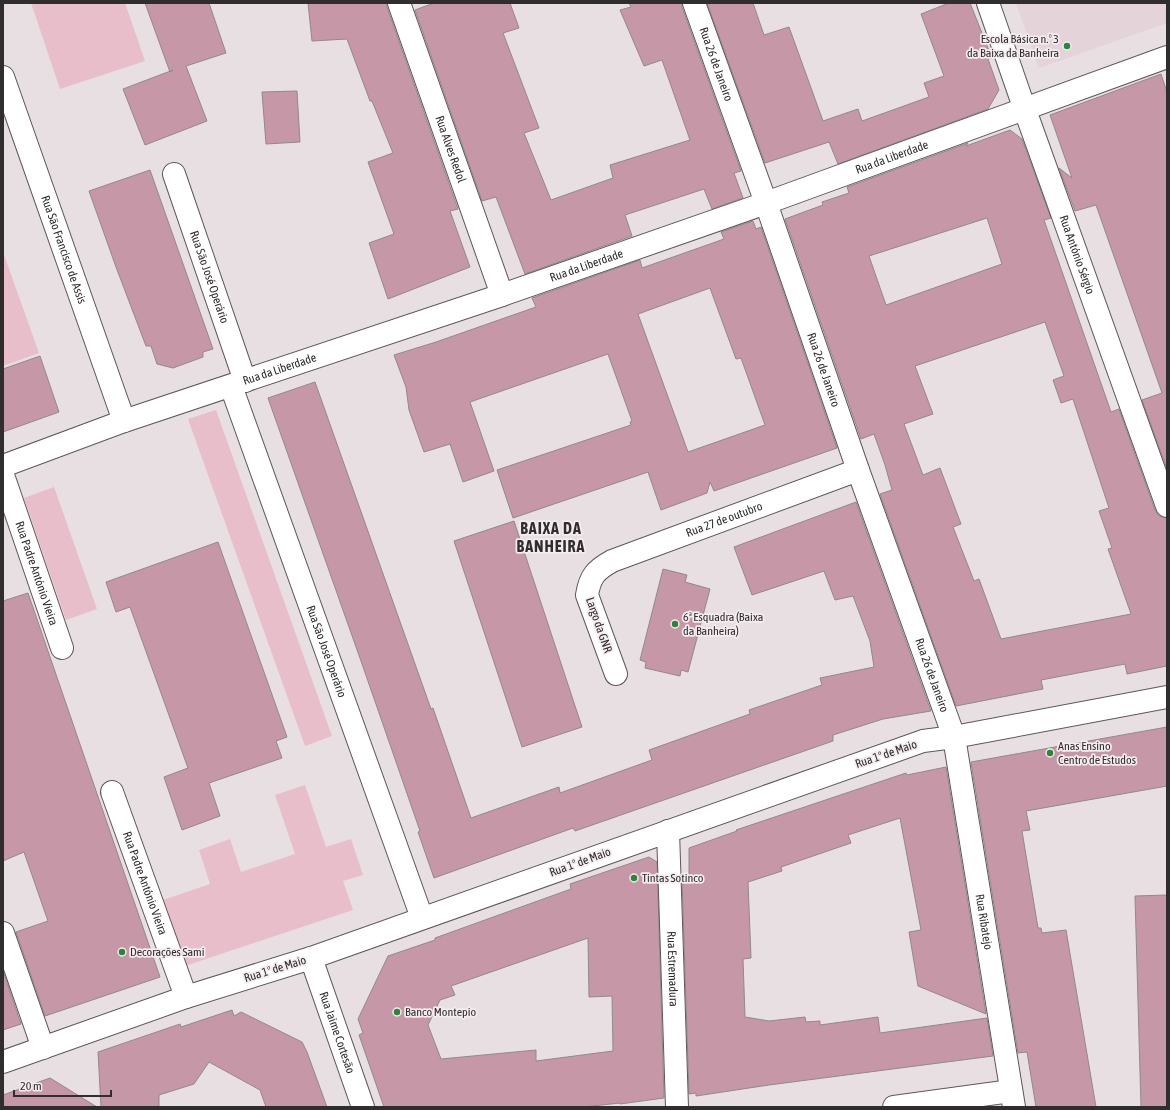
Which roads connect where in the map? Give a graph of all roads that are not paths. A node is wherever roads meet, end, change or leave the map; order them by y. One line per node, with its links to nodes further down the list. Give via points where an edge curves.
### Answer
1 (399, 3): 9 (street, Rua Alves Redol)
2 (694, 3): 8 (street, Rua 26 de Janeiro)
3 (988, 3): 6 (street, Rua António Sérgio)
4 (1167, 57): 6 (street, Rua da Liberdade)
5 (3, 77): 11 (street, Rua São Francisco de Assis)
6 (1025, 110): 8 (street, Rua da Liberdade); 15 (street, Rua António Sérgio)
7 (174, 174): 10 (street, Rua São José Operário)
8 (766, 203): 9 (street, Rua da Liberdade); 13 (street, Rua 26 de Janeiro)
9 (502, 295): 10 (street, Rua da Liberdade)
10 (238, 383): 11 (street, Rua da Liberdade); 23 (street, Rua São José Operário)
11 (124, 421): 12 (street, Rua da Liberdade)
12 (3, 466)
13 (858, 470): 16 (street, Rua 27 de outubro, via 612,561); 20 (street, Rua 26 de Janeiro)
14 (3, 475): 17 (street, Rua Padre António Vieira)
15 (1167, 506)
16 (593, 575): 18 (street, Largo da GNR, via 588,595)
17 (62, 648)
18 (616, 674)
19 (1167, 697): 20 (street, Rua 1º de Maio)
20 (954, 737): 22 (street, Rua 1º de Maio, via 923,741); 29 (street, Rua Ribatejo)
21 (112, 792): 26 (street, Rua Padre António Vieira)
22 (668, 831): 23 (street, Rua 1º de Maio); 31 (street, Rua Estremadura)
23 (422, 918): 25 (street, Rua 1º de Maio)
24 (3, 933): 27 (street)
25 (311, 958): 26 (street, Rua 1º de Maio); 30 (street, Rua Jaime Cortesão)
26 (186, 997): 27 (street, Rua 1º de Maio)
27 (44, 1048): 28 (street, Rua 1º de Maio)
28 (3, 1062)
29 (1012, 1099): 32 (street)
30 (363, 1107)
31 (677, 1107)
32 (894, 1107)

